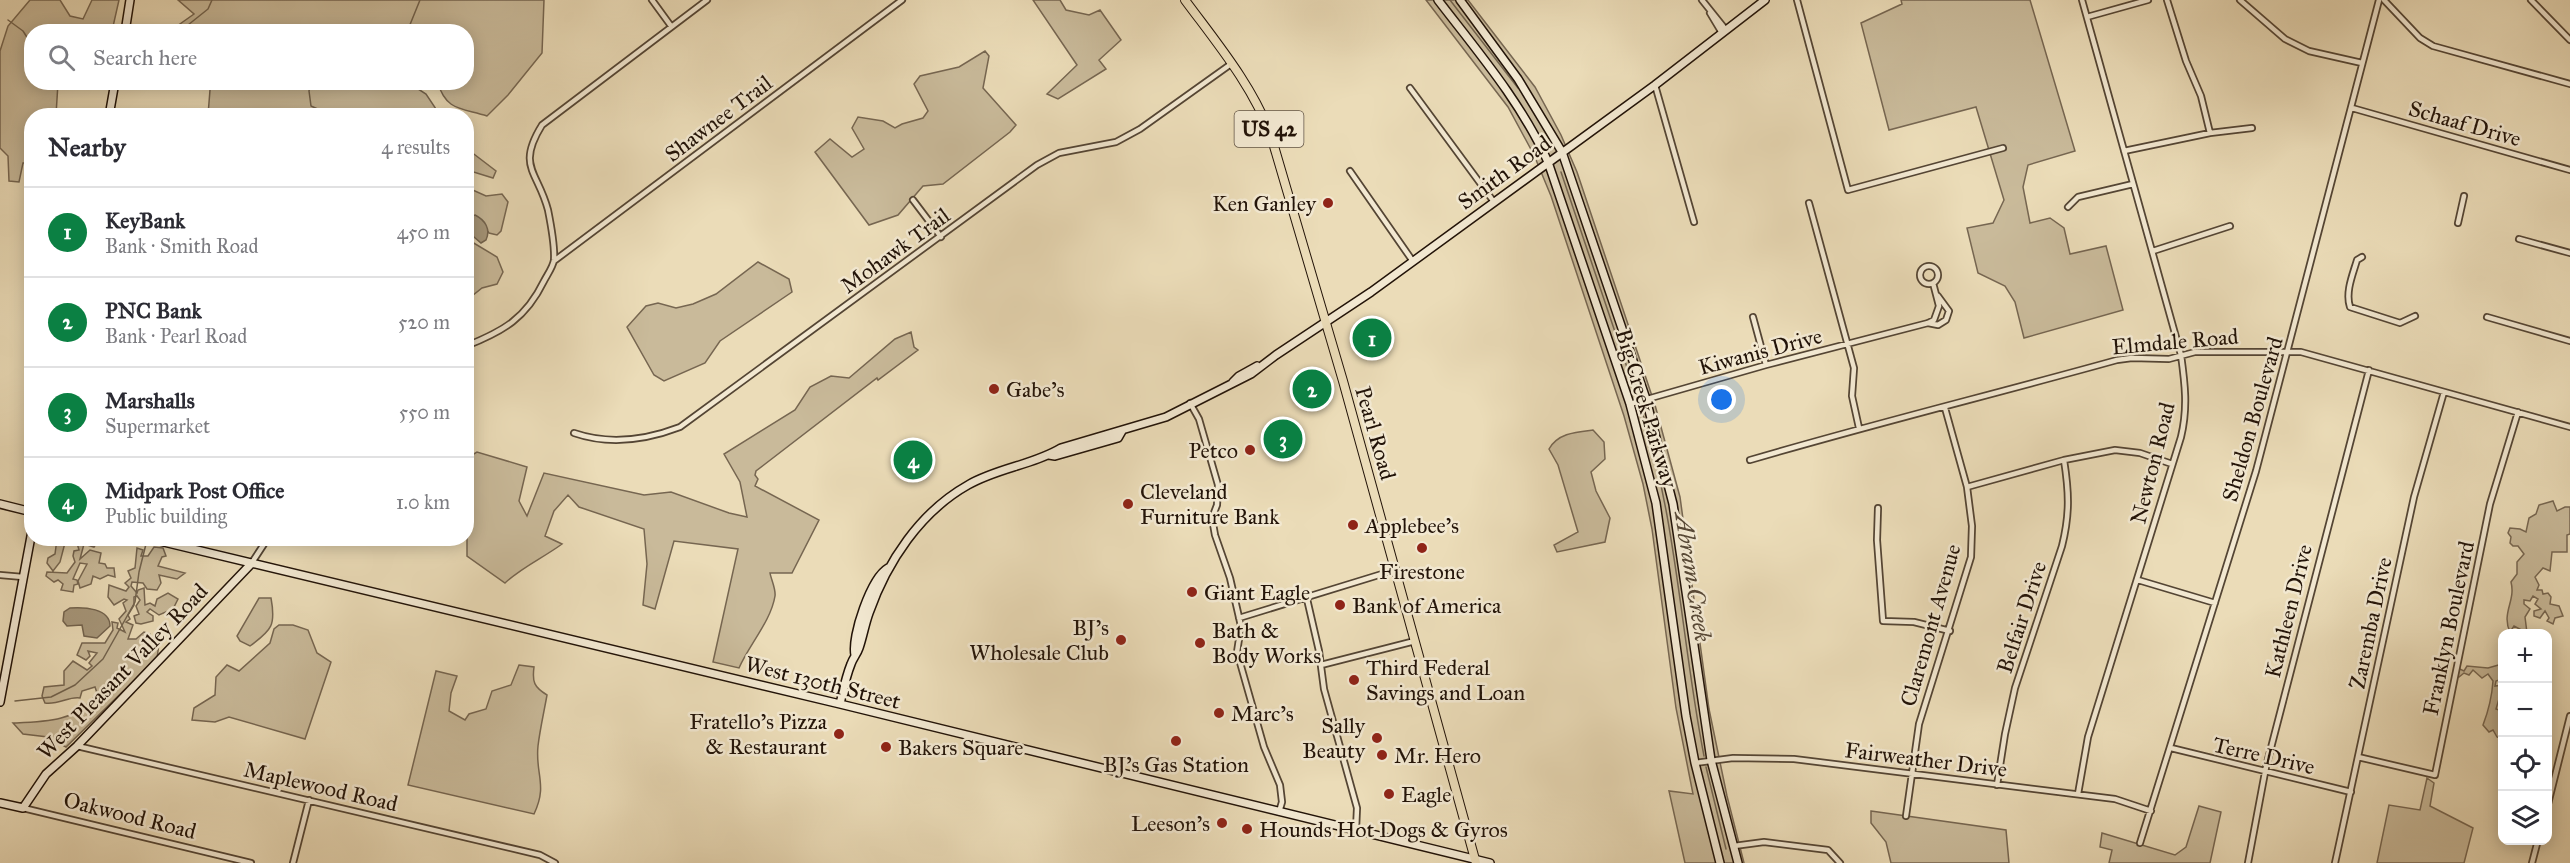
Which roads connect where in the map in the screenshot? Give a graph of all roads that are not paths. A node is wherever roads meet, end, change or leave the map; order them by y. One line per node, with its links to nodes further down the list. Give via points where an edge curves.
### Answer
1 (130, 0): 19 (main road)
2 (652, 0): 20 (street)
3 (707, 0): 20 (street)
4 (902, 0): 53 (street, Shawnee Trail)
5 (1185, 0): 24 (main road, Pearl Road / US 42)
6 (1438, 0): 36 (main road, Big Creek Parkway, via 1521,111)
7 (1460, 0): 35 (main road, Big Creek Parkway, via 1518,79)
8 (1702, 0): 21 (street)
9 (1765, 0): 21 (main road, Smith Road)
10 (1797, 0): 33 (street, via 1848,190)
11 (2082, 0): 18 (street, Newton Road)
12 (2148, 0): 18 (street)
13 (2167, 0): 32 (street)
14 (2240, 0): 23 (street, via 2285,39 2309,51)
15 (2379, 0): 23 (street, Sheldon Boulevard)
16 (2384, 0): 26 (street, via 2420,38 2433,46)
17 (2531, 0): 22 (street)
18 (2087, 16): 34 (street, Newton Road)
19 (126, 24)
20 (671, 26): 53 (street, via 542,125 531,144 530,159 547,208)
21 (1724, 31): 25 (main road, Smith Road)
22 (2570, 40)
23 (2362, 63): 30 (street, Sheldon Boulevard)
24 (1232, 64): 48 (street, Mohawk Trail, via 1116,142 1059,153 1037,165); 61 (main road, Pearl Road / US 42, via 1265,118)
25 (1655, 84): 35 (main road, Smith Road); 45 (street)
26 (2570, 84)
27 (1410, 88): 42 (street)
28 (114, 90): 29 (main road)
29 (110, 108)
30 (2352, 108): 37 (street, Schaaf Drive); 65 (street, Sheldon Boulevard)
31 (2252, 128): 32 (street)
32 (2210, 133): 34 (street)
33 (2003, 148)
34 (2124, 151): 39 (street, Newton Road)
35 (1562, 152): 36 (main road, Smith Road); 70 (main road, Big Creek Parkway)
36 (1548, 162): 42 (main road, Smith Road); 72 (main road, Big Creek Parkway)
37 (2570, 170)
38 (1350, 171): 54 (street)
39 (2133, 184): 44 (street, via 2078,198); 50 (street, Newton Road)
40 (2464, 196): 46 (street)
41 (913, 200): 48 (street)
42 (1494, 202): 54 (main road, Smith Road)
43 (1809, 203): 64 (street)
44 (2068, 207)
45 (1694, 222)
46 (2457, 223)
47 (2230, 226): 50 (street)
48 (941, 237): 77 (street, Mohawk Trail, via 680,427 639,440 588,438)
49 (2518, 239): 51 (street)
50 (2153, 251): 66 (street, Newton Road)
51 (2570, 253)
52 (2362, 257): 57 (street, via 2357,260 2350,285 2350,307 2400,323)
53 (554, 261): 63 (street, via 535,299 517,321)
54 (1412, 261): 61 (main road, Smith Road)
55 (1933, 283): 56 (street)
56 (1935, 293): 60 (street, via 1937,315); 60 (street, Kiwanis Drive, via 1949,311 1946,320 1938,325)
57 (2415, 316)
58 (1753, 317): 67 (street)
59 (2487, 317): 62 (street)
60 (1928, 323): 64 (street, Kiwanis Drive)
61 (1325, 324): 71 (main road, Smith Road); 89 (main road, Pearl Road / US 42)
62 (2570, 341)
63 (474, 343)
64 (1847, 345): 67 (street, Kiwanis Drive); 76 (street, via 1854,368 1852,396)
65 (2289, 351): 66 (street, Elmdale Road); 68 (street, Elmdale Road); 94 (street, Sheldon Boulevard)
66 (2181, 355): 73 (street, Elmdale Road, via 2169,359 2117,360); 80 (street, Newton Road, via 2186,415)
67 (1766, 365): 70 (street, Kiwanis Drive)
68 (2369, 370): 69 (street, Elmdale Road); 107 (street, Kathleen Drive)
69 (2444, 392): 74 (street, Elmdale Road); 104 (street, Zaremba Drive, via 2414,497)
70 (1646, 399): 72 (street, Kiwanis Drive); 105 (main road, Big Creek Parkway, via 1673,504)
71 (1190, 404): 95 (street, via 1218,485 1212,518); 100 (main road, Smith Road, via 1166,417 1061,448 968,485 933,512 888,568 868,614)
72 (1630, 405): 106 (main road, Big Creek Parkway, via 1656,503)
73 (1945, 408): 76 (street, Elmdale Road); 81 (street, Claremont Avenue)
74 (2518, 412): 75 (street, Elmdale Road); 104 (street, Franklyn Boulevard, via 2490,504 2434,775)
75 (2570, 427)
76 (1859, 428): 78 (street, Elmdale Road)
77 (574, 433)
78 (1750, 460)
79 (2064, 460): 80 (street, via 2115,450 2140,453); 81 (street); 109 (street, Belfair Drive, via 2068,523 2015,688)
80 (2172, 464): 92 (street, Newton Road)
81 (1967, 487): 96 (street, Claremont Avenue, via 1971,557)
82 (0, 504): 84 (main road)
83 (1878, 508): 96 (street, via 1883,621 1914,622)
84 (24, 510)
85 (29, 546): 91 (main road)
86 (179, 546): 88 (main road, West 130th Street)
87 (263, 546): 88 (street)
88 (251, 564): 100 (main road, West 130th Street); 102 (main road, West Pleasant Valley Road)
89 (1395, 570): 93 (street); 97 (main road, Pearl Road / US 42)
90 (0, 574): 91 (street)
91 (22, 577): 99 (main road)
92 (2138, 580): 94 (street); 112 (street, Newton Road, via 2088,737)
93 (1306, 598): 95 (street); 98 (street)
94 (2215, 603): 103 (street, Sheldon Boulevard)
95 (1239, 618): 117 (street, via 1237,652 1264,747 1280,785)
96 (1950, 631): 108 (street, Claremont Avenue, via 1919,724)
97 (1415, 641): 98 (street); 123 (main road, Pearl Road / US 42)
98 (1321, 664): 119 (street, via 1324,689 1357,808)
99 (0, 702)
100 (840, 704): 117 (main road, West 130th Street)
101 (2570, 716): 110 (street)
102 (77, 746): 113 (street, Maplewood Road); 115 (main road, West Pleasant Valley Road, via 46,774)
103 (2171, 748): 107 (street, Terre Drive); 116 (street, Sheldon Boulevard)
104 (2358, 757): 111 (street, Zaremba Drive)
105 (1711, 760): 106 (street, Fairweather Drive); 108 (street, Fairweather Drive, via 1794,759); 122 (main road, Big Creek Parkway)
106 (1695, 763): 128 (main road, Big Creek Parkway)
107 (2265, 773): 111 (street, Terre Drive); 131 (street, Kathleen Drive)
108 (1911, 774): 109 (street, Fairweather Drive); 118 (street, Claremont Avenue)
109 (1997, 785): 112 (street, Fairweather Drive)
110 (2550, 791)
111 (2351, 792): 132 (street, Zaremba Drive)
112 (2078, 794): 116 (street, Fairweather Drive, via 2115,799)
113 (309, 800): 125 (street); 126 (street, Maplewood Road, via 540,855)
114 (0, 803): 115 (main road, Oakwood Road)
115 (23, 808): 124 (street, Oakwood Road)
116 (2151, 811): 120 (street, Sheldon Boulevard)
117 (1279, 812): 119 (main road, West 130th Street)
118 (1906, 816)
119 (1356, 830): 123 (main road, West 130th Street)
120 (2140, 843)
121 (2537, 845): 133 (street)
122 (1734, 846): 129 (main road, Big Creek Parkway); 130 (street, via 1764,842 1828,850)
123 (1475, 861): 127 (main road, West 130th Street)
124 (251, 863)
125 (293, 863)
126 (555, 863)
127 (1490, 863)
128 (1720, 863)
129 (1738, 863)
130 (1840, 863)
131 (2248, 863)
132 (2335, 863)
133 (2532, 863)

